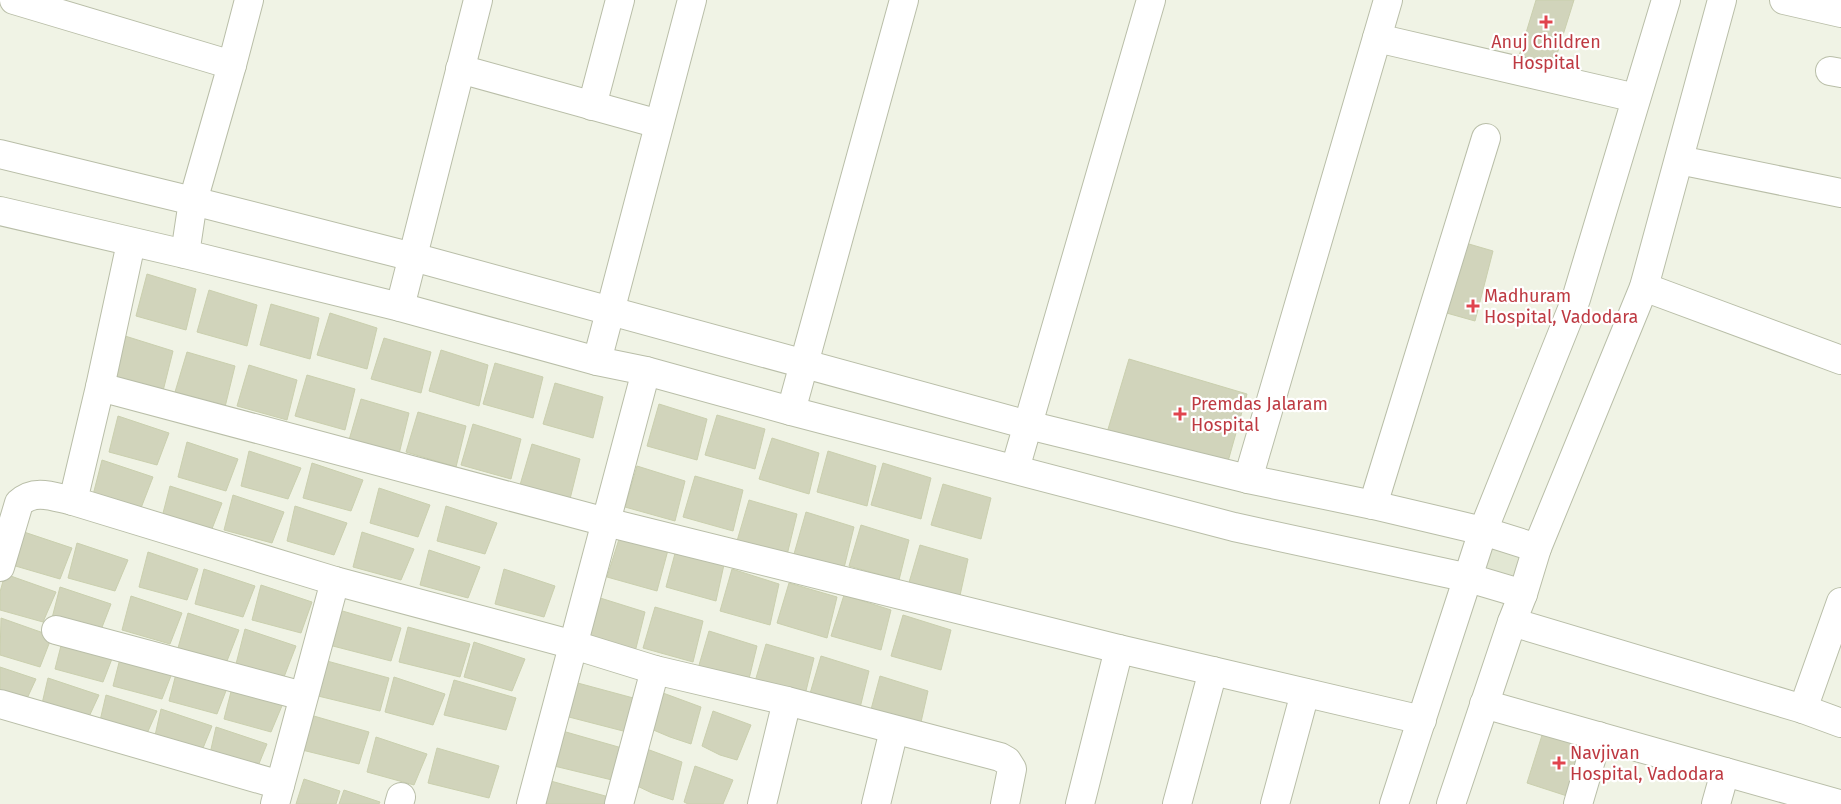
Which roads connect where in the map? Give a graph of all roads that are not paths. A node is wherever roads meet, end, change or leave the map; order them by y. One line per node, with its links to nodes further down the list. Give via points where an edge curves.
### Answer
1 (14, 0): 14 (street)
2 (249, 0): 14 (street)
3 (478, 0): 15 (street)
4 (620, 0): 17 (street)
5 (692, 0): 18 (street)
6 (904, 0): 33 (street)
7 (1151, 0): 37 (street)
8 (1388, 0): 13 (street)
9 (1666, 0): 16 (street)
10 (1722, 0): 21 (street)
11 (1784, 0): 12 (street)
12 (1841, 13)
13 (1376, 38): 16 (street); 39 (street)
14 (232, 66): 23 (street)
15 (460, 68): 17 (street); 27 (street)
16 (1636, 98): 43 (street, via 1576,299)
17 (592, 106): 18 (street)
18 (659, 124): 30 (street)
19 (1486, 138): 41 (street)
20 (0, 154): 23 (street)
21 (1679, 160): 22 (street); 28 (street)
22 (1841, 193)
23 (193, 201): 26 (street); 27 (street)
24 (0, 211): 25 (street)
25 (131, 242): 26 (street); 35 (street)
26 (185, 254): 29 (street)
27 (413, 258): 29 (street); 30 (street)
28 (1644, 287): 31 (street); 44 (street)
29 (400, 307): 32 (street)
30 (610, 312): 32 (street); 33 (street)
31 (1841, 360)
32 (597, 361): 34 (street)
33 (804, 364): 36 (street); 37 (street)
34 (646, 371): 36 (street); 42 (street)
35 (100, 387): 40 (street); 42 (street)
36 (791, 411): 38 (street)
37 (1028, 425): 38 (street); 39 (street)
38 (1015, 470): 46 (street, via 1234,527)
39 (1248, 479): 41 (street)
40 (73, 501): 45 (street, via 32,494 19,503); 47 (street)
41 (1373, 505): 43 (street)
42 (606, 522): 52 (street); 53 (street)
43 (1483, 531): 44 (street); 46 (street)
44 (1537, 548): 48 (street)
45 (0, 567)
46 (1469, 578): 48 (street); 62 (street)
47 (334, 581): 52 (street); 57 (street)
48 (1524, 594): 50 (street)
49 (1841, 602): 61 (street)
50 (1512, 622): 60 (street); 61 (street)
51 (56, 630): 57 (street)
52 (574, 645): 54 (street); 68 (street)
53 (1119, 649): 55 (street); 73 (street)
54 (655, 670): 58 (street); 69 (street)
55 (1213, 672): 56 (street); 74 (street)
56 (1305, 693): 62 (street); 75 (street)
57 (303, 696): 67 (street)
58 (787, 701): 64 (street); 70 (street)
59 (0, 704): 67 (street)
60 (1484, 704): 65 (street); 77 (street)
61 (1803, 709): 63 (street)
62 (1422, 720): 76 (street)
63 (1841, 723)
64 (894, 730): 71 (street); 72 (street, via 1000,757 1012,769)
65 (1598, 736): 66 (street); 78 (street)
66 (1725, 772): 79 (street); 80 (street)
67 (277, 795)
68 (532, 804)
69 (620, 804)
70 (762, 804)
71 (876, 804)
72 (1005, 804)
73 (1080, 804)
74 (1177, 804)
75 (1275, 804)
76 (1394, 804)
77 (1451, 804)
78 (1578, 804)
79 (1716, 804)
80 (1839, 804)

